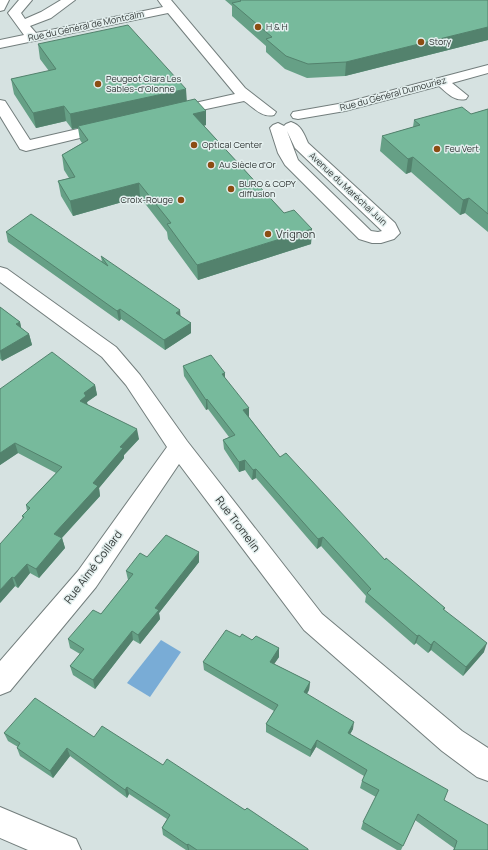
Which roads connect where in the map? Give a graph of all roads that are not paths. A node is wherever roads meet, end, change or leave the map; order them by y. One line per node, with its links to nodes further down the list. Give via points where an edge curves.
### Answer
1 (3, 0): 6 (street)
2 (26, 0): 7 (street, via 14,14)
3 (49, 0): 7 (street)
4 (69, 0): 7 (street, via 46,15)
5 (167, 4): 8 (street, Rue du Général de Montcalm); 12 (street)
6 (0, 6)
7 (21, 22): 8 (street)
8 (32, 37): 9 (street, Rue du Général de Montcalm)
9 (0, 44)
10 (488, 69): 11 (street, Rue du Général Dumouriez)
11 (441, 81): 13 (street); 18 (street, Rue du Général Dumouriez)
12 (246, 96): 15 (street); 16 (street)
13 (461, 96)
14 (0, 104): 17 (street, via 26,146)
15 (268, 112): 18 (street, via 285,110); 18 (street, Avenue du Maréchal Juin, via 263,116 263,121 269,126)
16 (160, 115)
17 (123, 123)
18 (289, 124): 18 (street, Avenue du Maréchal Juin, via 286,153 291,162 365,235 384,238 391,233 389,227 301,145)
19 (0, 273): 20 (street, Rue Tromelin, via 109,352 133,380)
20 (179, 447): 21 (street, Rue Aimé Coillard, via 87,579); 22 (street, Rue Tromelin, via 313,622 452,741)
21 (0, 682)
22 (488, 766)
23 (0, 822): 24 (street)
24 (65, 850)

